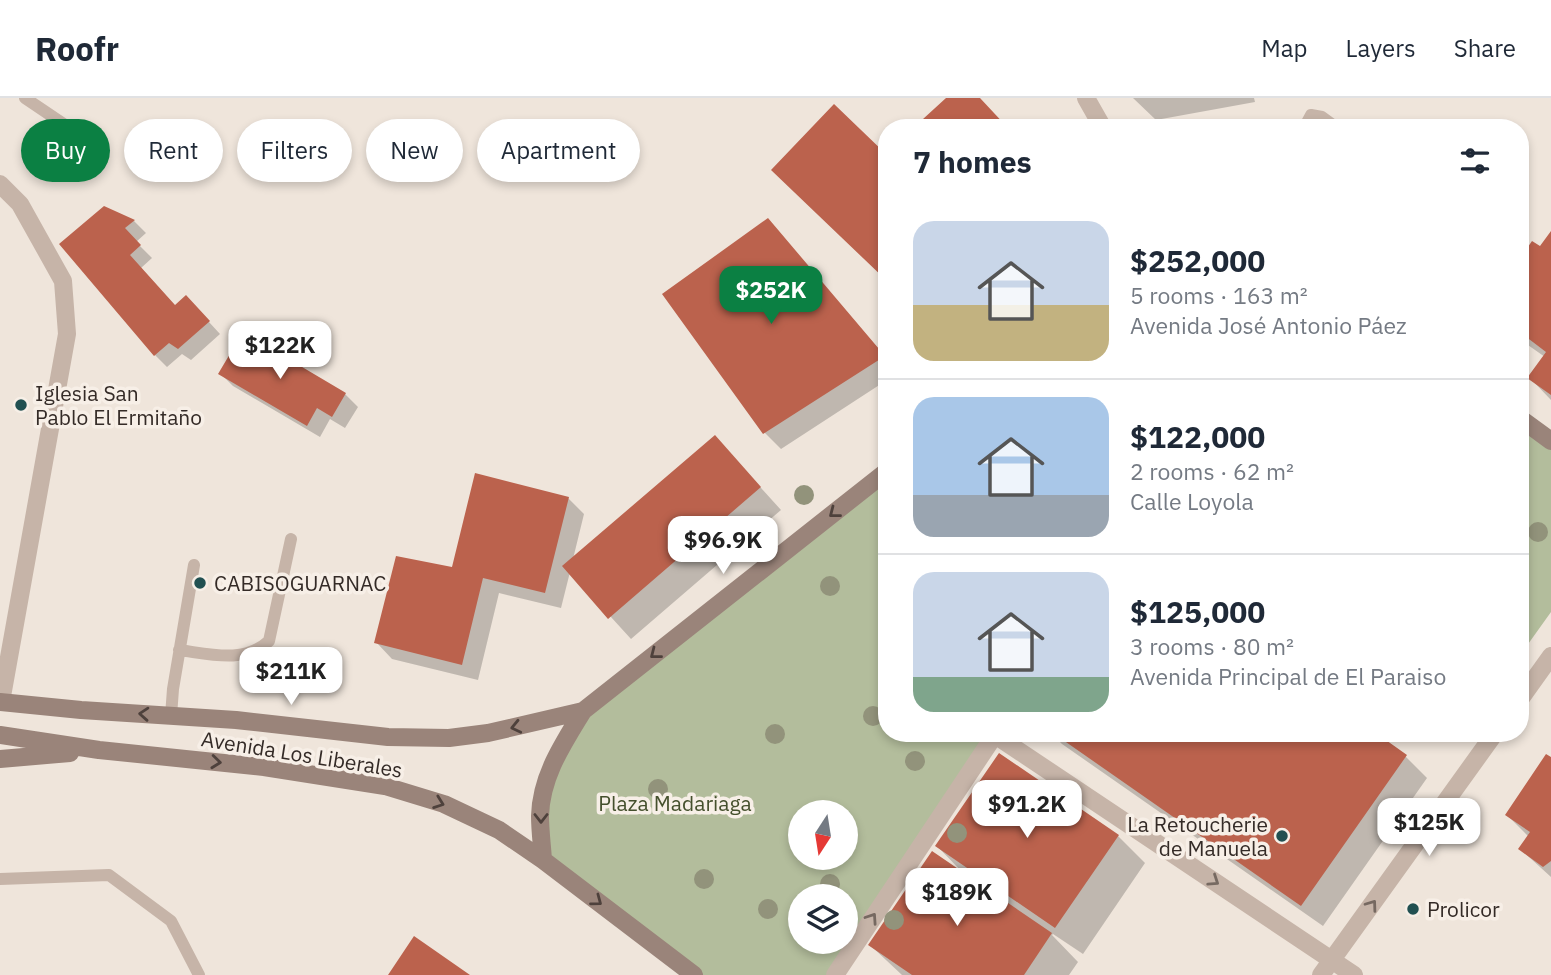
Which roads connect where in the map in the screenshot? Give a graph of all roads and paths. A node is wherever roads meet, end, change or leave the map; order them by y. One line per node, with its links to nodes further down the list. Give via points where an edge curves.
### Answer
1 (25, 98): 3 (lane)
2 (1086, 98): 4 (street)
3 (56, 119)
4 (1098, 119)
5 (1309, 119): 6 (lane, via 1311,115)
6 (1323, 119)
7 (0, 184): 16 (street, via 20,204 63,281 67,334)
8 (1529, 425): 9 (main road)
9 (1551, 441)
10 (878, 478): 17 (main road, one-way to 17)
11 (291, 538): 13 (lane, via 269,642 244,655)
12 (194, 565): 13 (lane)
13 (179, 650): 18 (lane)
14 (1551, 656): 15 (street)
15 (1529, 687)
16 (1, 702): 18 (main road, one-way to 16)
17 (583, 711): 18 (main road, one-way to 18, via 449,738 388,737); 25 (main road, one-way to 25, via 543,786)
18 (171, 716)
19 (0, 735): 23 (main road, Avenida Los Liberales)
20 (990, 742): 30 (street, one-way to 20)
21 (1006, 742): 27 (street, one-way to 27)
22 (1489, 742): 27 (street, one-way to 22)
23 (99, 750): 24 (main road, Avenida Los Liberales); 25 (main road, Avenida Los Liberales, one-way to 25, via 264,766 385,786 444,804 499,831)
24 (0, 759)
25 (543, 860): 29 (main road, Avenida Los Liberales, one-way to 29)
26 (0, 879): 28 (lane, via 109,875 171,921)
27 (1327, 967): 31 (street)
28 (200, 975)
29 (694, 975)
30 (835, 975)
31 (1354, 975)

